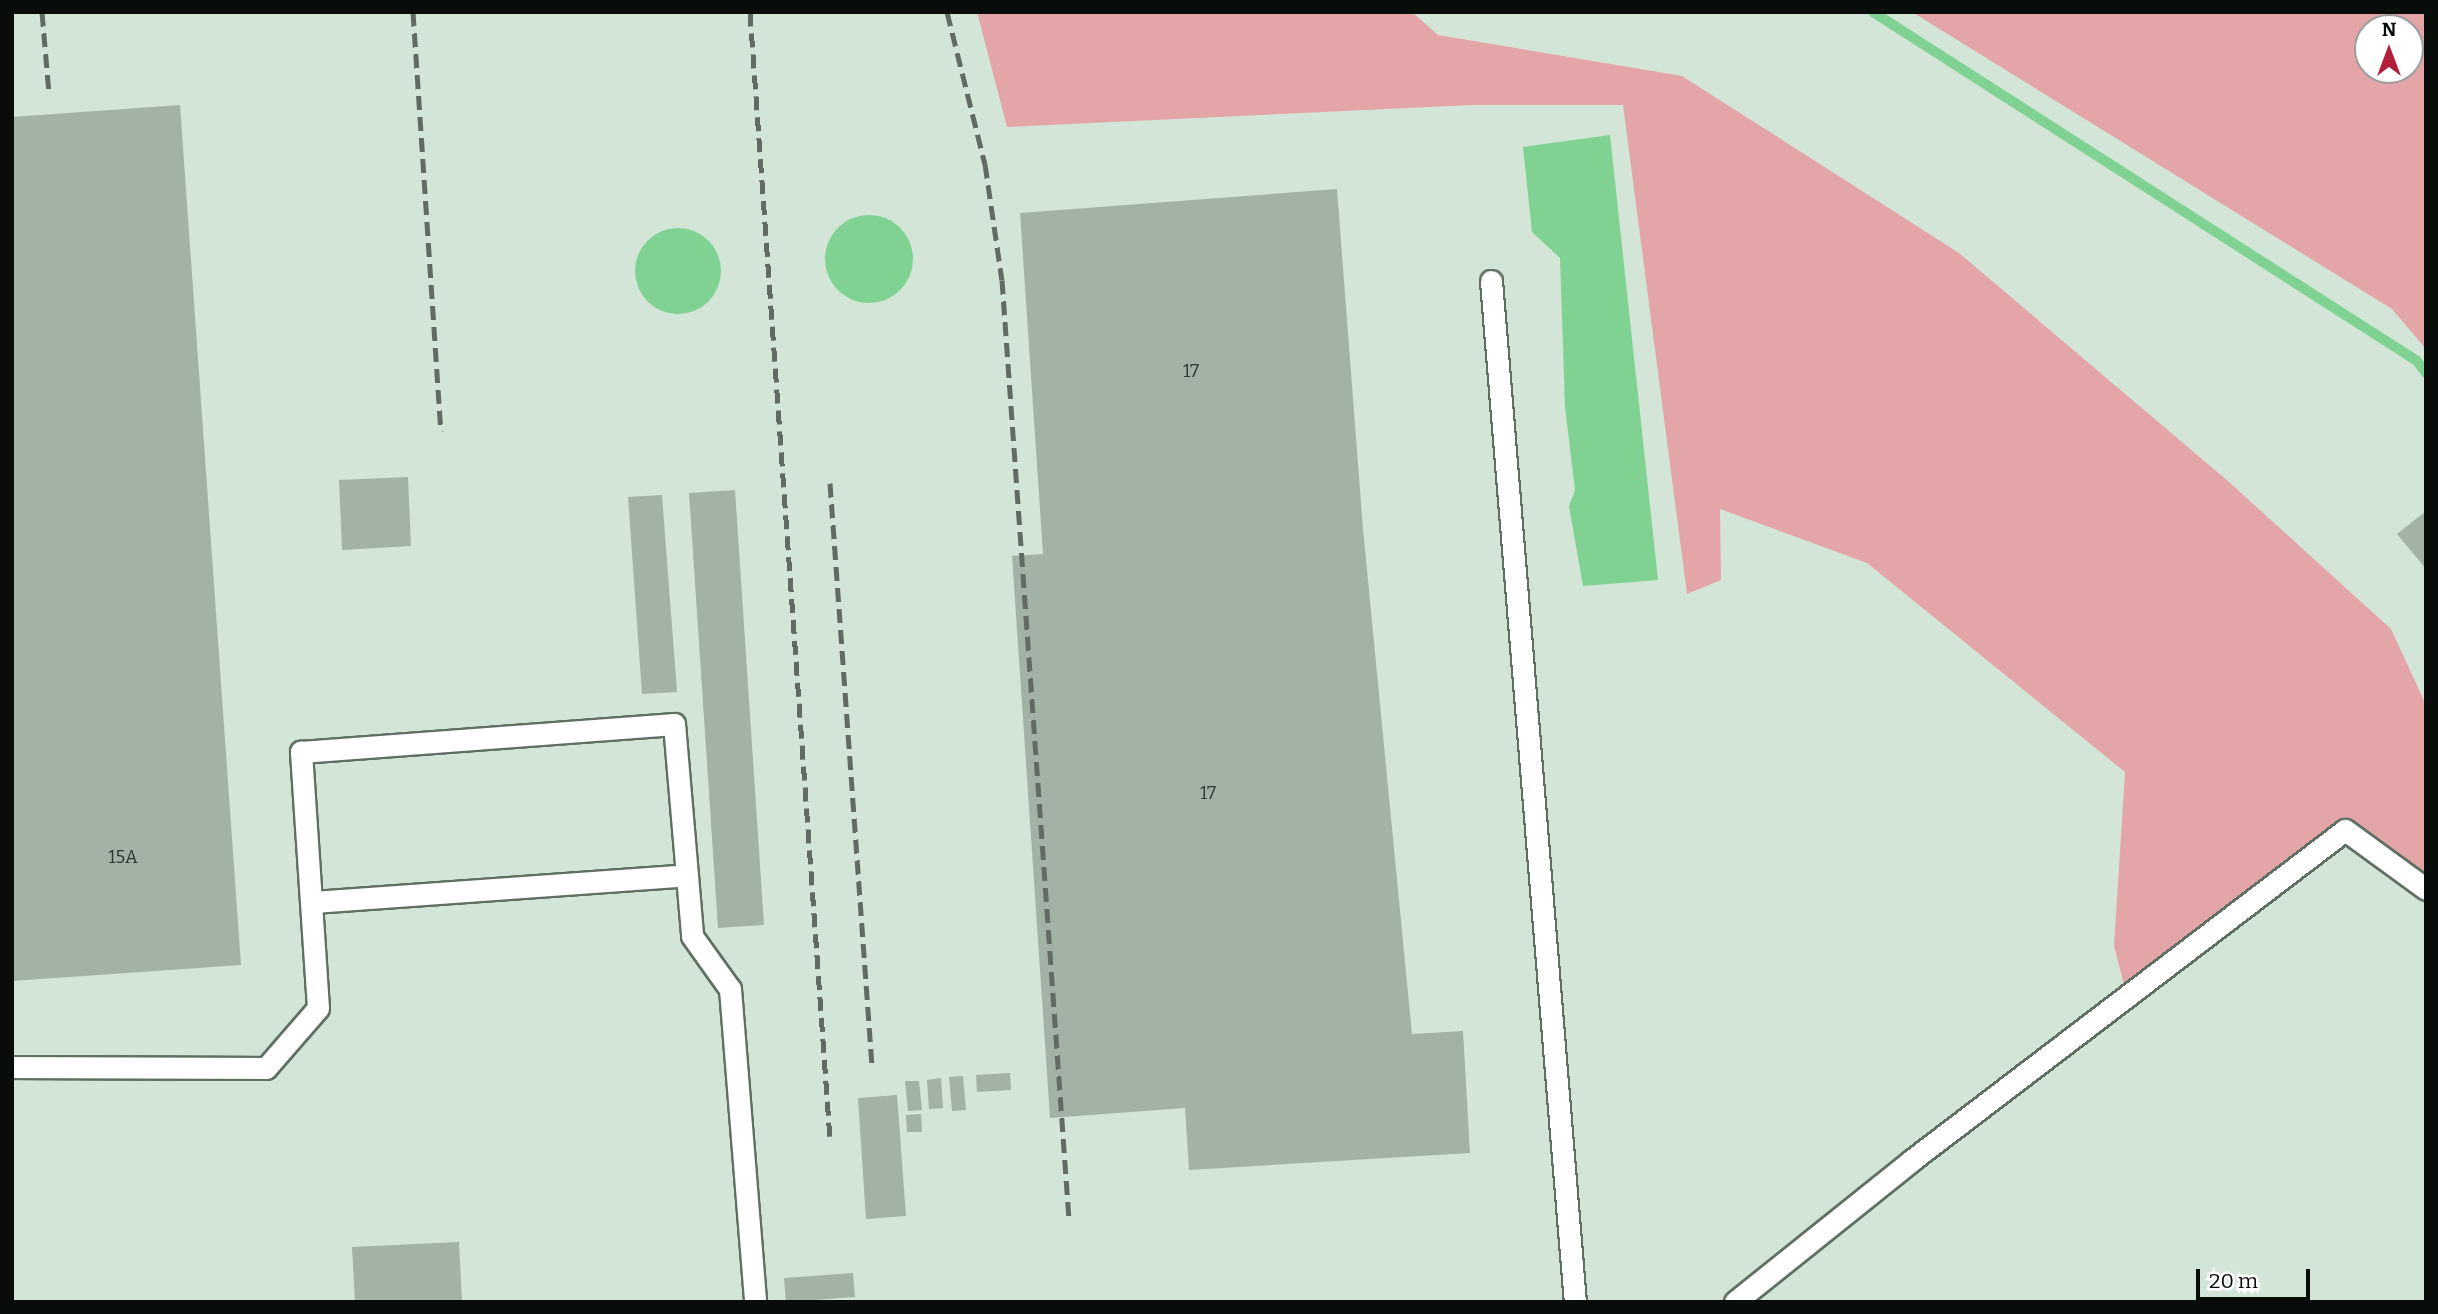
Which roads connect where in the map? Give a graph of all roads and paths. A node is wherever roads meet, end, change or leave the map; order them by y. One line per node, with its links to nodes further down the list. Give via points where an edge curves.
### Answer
1 (1491, 281): 7 (lane)
2 (687, 875): 4 (lane); 4 (lane, via 674,724 660,725 301,752); 6 (lane, via 692,936 730,989)
3 (2426, 890): 8 (lane, via 2345,830 1912,1160)
4 (313, 902): 5 (lane, via 318,1008 266,1068)
5 (12, 1067)
6 (755, 1302)
7 (1575, 1302)
8 (1735, 1302)

